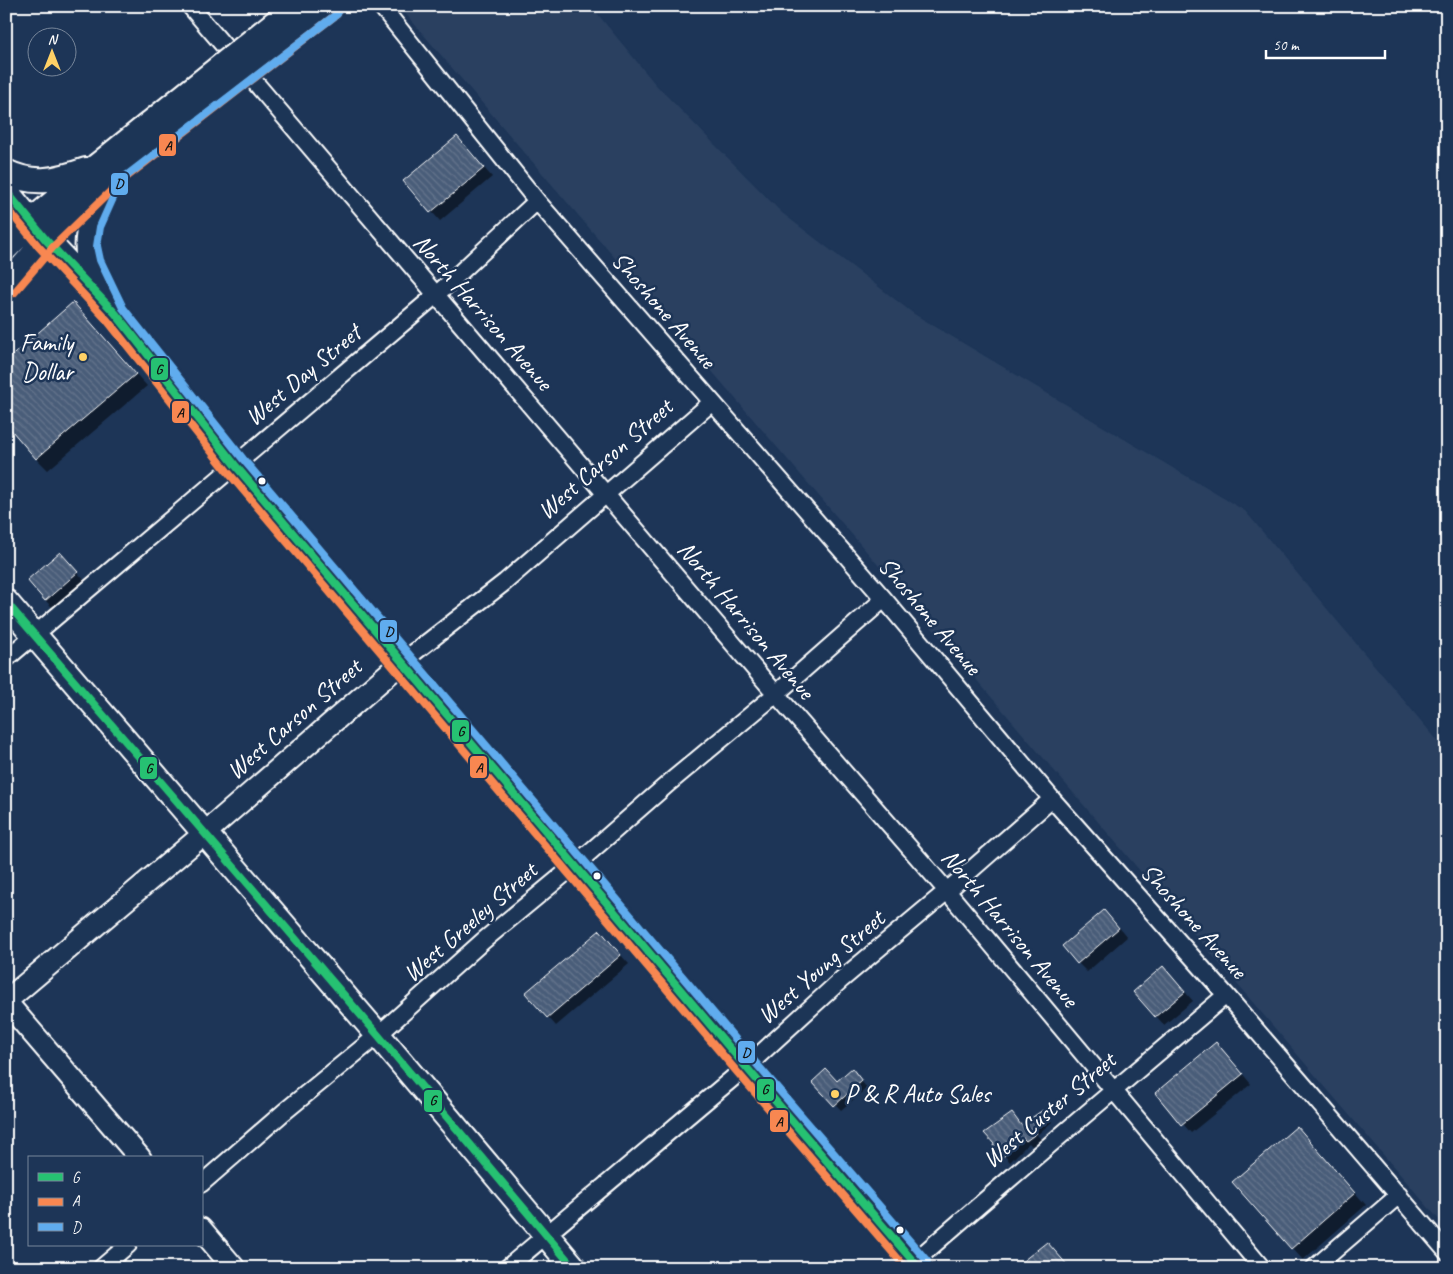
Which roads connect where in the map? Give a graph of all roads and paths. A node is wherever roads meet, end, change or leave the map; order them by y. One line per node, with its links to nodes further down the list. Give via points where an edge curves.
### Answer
1 (190, 6): 12 (street, North Harrison Avenue)
2 (296, 6): 5 (main road, bridge)
3 (331, 6): 5 (main road, bridge)
4 (381, 6): 8 (street, Shoshone Avenue)
5 (105, 170): 6 (main road, via 47,181 24,179); 9 (main road); 13 (main road, via 87,246 90,263)
6 (6, 172)
7 (6, 191): 9 (main road)
8 (537, 201): 12 (street, West Day Street); 14 (street, Shoshone Avenue)
9 (39, 231): 10 (main road); 11 (main road); 13 (main road)
10 (6, 248)
11 (6, 286)
12 (436, 295): 15 (street, West Day Street); 16 (street, North Harrison Avenue)
13 (115, 313): 15 (main road)
14 (711, 403): 16 (street, West Carson Street); 17 (street, Shoshone Avenue)
15 (235, 465): 19 (street, West Day Street); 21 (main road)
16 (606, 494): 21 (street, West Carson Street, via 505,582); 22 (street, North Harrison Avenue)
17 (884, 599): 22 (street, West Greeley Street); 23 (street, Shoshone Avenue)
18 (6, 602): 19 (main road)
19 (35, 636): 20 (street, West Day Street); 24 (main road)
20 (6, 659)
21 (402, 662): 24 (street, West Carson Street); 25 (main road)
22 (776, 694): 25 (street, West Greeley Street); 26 (street, North Harrison Avenue)
23 (1052, 799): 26 (street, West Young Street); 27 (street, Shoshone Avenue)
24 (205, 833): 28 (street, West Carson Street); 29 (main road)
25 (575, 865): 29 (street, West Greeley Street, via 482,941); 30 (main road)
26 (947, 891): 30 (street, West Young Street, via 842,979); 31 (street, North Harrison Avenue)
27 (1226, 995): 31 (street, West Custer Street); 34 (street, Shoshone Avenue)
28 (6, 1002): 32 (street)
29 (378, 1035): 33 (street, West Greeley Street); 36 (main road)
30 (746, 1066): 36 (street, West Young Street); 39 (main road)
31 (1115, 1091): 39 (street, West Custer Street, via 1009,1179); 44 (street, North Harrison Avenue)
32 (138, 1156)
33 (202, 1183)
34 (1399, 1195): 38 (street, Shoshone Avenue); 45 (street)
35 (202, 1230): 41 (street)
36 (546, 1234): 42 (street, West Young Street); 43 (main road)
37 (127, 1246): 40 (street)
38 (1447, 1252)
39 (914, 1266)
40 (101, 1268)
41 (234, 1268)
42 (507, 1268)
43 (574, 1268)
44 (1262, 1268)
45 (1314, 1268)

